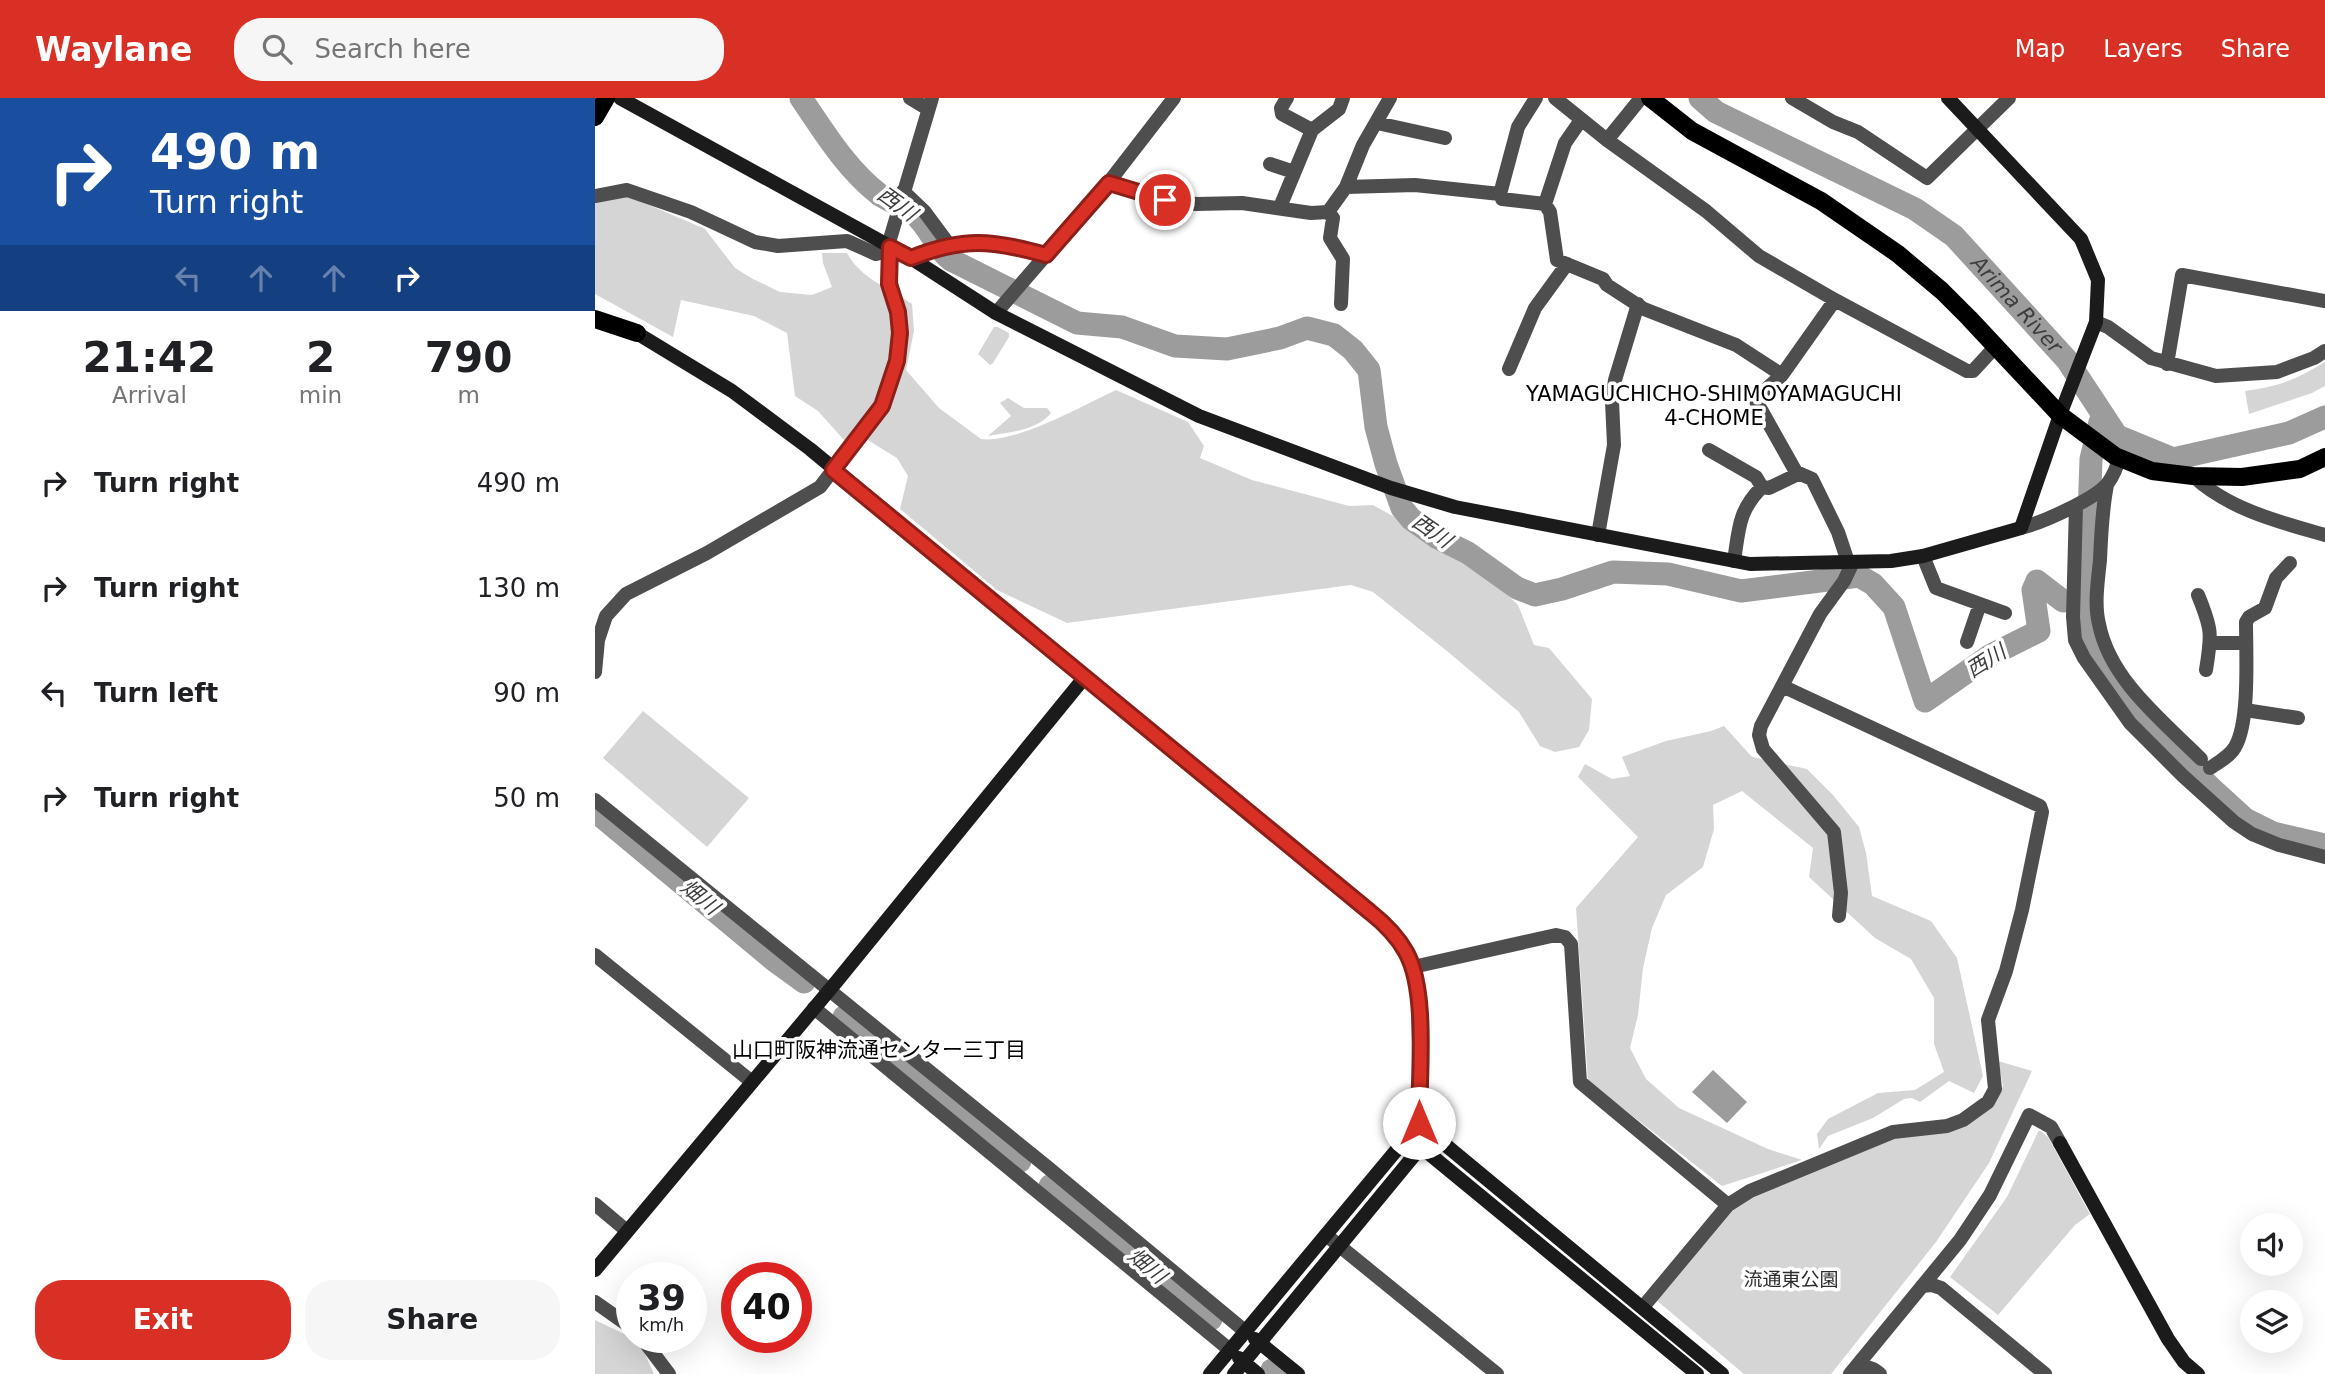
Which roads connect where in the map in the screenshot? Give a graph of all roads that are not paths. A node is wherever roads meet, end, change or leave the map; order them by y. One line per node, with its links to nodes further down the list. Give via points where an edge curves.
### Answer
1 (606, 98): 16 (main road)
2 (620, 98): 33 (street)
3 (910, 98): 15 (street)
4 (1174, 98): 25 (street)
5 (1287, 98): 20 (street, via 1282,114)
6 (1343, 98): 20 (street, via 1339,109)
7 (1390, 98): 18 (street)
8 (1536, 98): 27 (street, via 1518,127)
9 (1555, 98): 17 (street)
10 (1641, 98): 22 (street)
11 (1650, 98): 47 (main road, via 1692,131 1870,233 1942,291)
12 (1793, 98): 19 (street, via 1858,132 1927,178)
13 (1948, 98): 19 (street)
14 (2009, 98): 19 (street)
15 (930, 103): 29 (street)
16 (595, 117)
17 (1581, 120): 22 (street); 30 (street, via 1565,143)
18 (1377, 123): 21 (street); 26 (street)
19 (1976, 128): 45 (street, via 2081,239 2098,280)
20 (1312, 131): 24 (street)
21 (1445, 138)
22 (1607, 140): 38 (street, via 1706,211 1759,256)
23 (1270, 163): 24 (street)
24 (1294, 172): 31 (street)
25 (1109, 183): 31 (street, via 1165,200); 35 (street)
26 (1346, 187): 27 (street, via 1415,185); 32 (street)
27 (1500, 194): 30 (street, via 1502,199)
28 (595, 195): 33 (street, via 627,190 691,212 755,242 778,246 847,241 876,254)
29 (901, 199): 33 (street); 34 (street, via 924,211)
30 (1545, 204): 37 (street, via 1557,260)
31 (1280, 207): 32 (street)
32 (1328, 212): 40 (street, via 1333,218 1330,238 1343,259)
33 (890, 247): 36 (street); 56 (street, via 889,284 900,333 897,361 882,406)
34 (943, 247): 35 (street, via 983,241); 36 (street)
35 (1046, 255): 43 (street)
36 (911, 258): 43 (street)
37 (1567, 264): 41 (street, via 1603,279); 50 (street, via 1535,308)
38 (1835, 300): 47 (street, via 1968,371); 51 (street)
39 (2325, 302): 49 (street, via 2182,275)
40 (1341, 304)
41 (1638, 304): 51 (street, via 1736,345); 63 (street, via 1615,380 1614,445)
42 (595, 310): 46 (street)
43 (996, 313): 63 (street, via 1199,416 1391,488 1455,508)
44 (595, 319): 46 (main road)
45 (2096, 322): 49 (street); 52 (street)
46 (637, 333): 56 (street, via 732,391)
47 (1996, 346): 52 (main road)
48 (2325, 351): 49 (street, via 2277,372 2216,376)
49 (2167, 364)
50 (1509, 369)
51 (1782, 375): 57 (street, via 1755,399)
52 (2062, 410): 54 (main road, via 2078,429); 62 (street)
53 (1709, 450): 59 (street, via 1756,477)
54 (2113, 454): 58 (main road, via 2151,471); 60 (street)
55 (2325, 457): 58 (main road, via 2300,469 2269,475)
56 (833, 470): 76 (street, via 807,495 626,594 606,616); 77 (street)
57 (1796, 472): 59 (street, via 1769,488); 67 (street, via 1812,479)
58 (2193, 476): 64 (street, via 2237,506)
59 (1762, 487): 66 (street, via 1740,517)
60 (2104, 487): 61 (street); 81 (street, via 2097,596 2105,648 2118,671)
61 (2077, 505): 62 (street); 82 (street, via 2075,640 2130,723)
62 (2021, 528): 65 (street)
63 (1598, 535): 66 (street)
64 (2325, 535)
65 (1923, 556): 67 (street); 70 (street, via 1936,588)
66 (1734, 561): 67 (street)
67 (1851, 562): 78 (street, via 1845,581 1820,614)
68 (2290, 563): 74 (street, via 2276,578 2265,608 2246,622)
69 (2198, 595): 73 (street, via 2210,624)
70 (1980, 604): 71 (street); 72 (street)
71 (2004, 613)
72 (1967, 642)
73 (2211, 643): 74 (street); 75 (street)
74 (2246, 643): 79 (street)
75 (2206, 670)
76 (595, 672)
77 (1084, 678): 87 (street, via 1370,912 1397,938); 88 (street)
78 (1782, 687): 85 (street, via 1759,735 1763,749 1834,832); 96 (street, via 2040,806 2042,812 2022,910 1988,1020 1995,1089 1987,1102 1963,1120 1893,1132 1750,1191)
79 (2245, 710): 80 (street); 81 (street, via 2232,752)
80 (2298, 718)
81 (2206, 766): 82 (street)
82 (2184, 775): 84 (street, via 2252,834)
83 (595, 800): 88 (street)
84 (2325, 857)
85 (1839, 916)
86 (595, 955): 90 (street)
87 (1413, 967): 91 (street, via 1418,991); 96 (street, via 1556,934 1565,937 1571,944 1580,1082)
88 (829, 991): 89 (street); 93 (street)
89 (814, 1008): 90 (street); 94 (street)
90 (752, 1082): 97 (street)
91 (1419, 1123): 92 (street); 98 (street); 103 (street)
92 (1421, 1147): 99 (street); 116 (street)
93 (1046, 1166): 94 (street); 105 (street)
94 (1029, 1185): 107 (street)
95 (595, 1204): 97 (street)
96 (1728, 1205): 103 (street)
97 (628, 1231): 100 (street)
98 (1327, 1235): 99 (street); 105 (street)
99 (1340, 1245): 106 (street); 115 (street)
100 (595, 1270)
101 (1922, 1286): 110 (street); 119 (street, via 1941,1288); 120 (street, via 1990,1195 2029,1115 2051,1127 2168,1339)
102 (595, 1302): 104 (street)
103 (1643, 1307): 117 (street)
104 (616, 1317)
105 (1246, 1332): 106 (street); 107 (street)
106 (1260, 1343): 109 (street); 114 (street)
107 (1230, 1350): 109 (street); 112 (street)
108 (653, 1353): 111 (street)
109 (1239, 1368): 113 (street)
110 (1852, 1372): 118 (street, via 1865,1367)
111 (669, 1374)
112 (1210, 1374)
113 (1258, 1374)
114 (1298, 1374)
115 (1497, 1374)
116 (1697, 1374)
117 (1722, 1374)
118 (1880, 1374)
119 (2045, 1374)
120 (2198, 1374)

